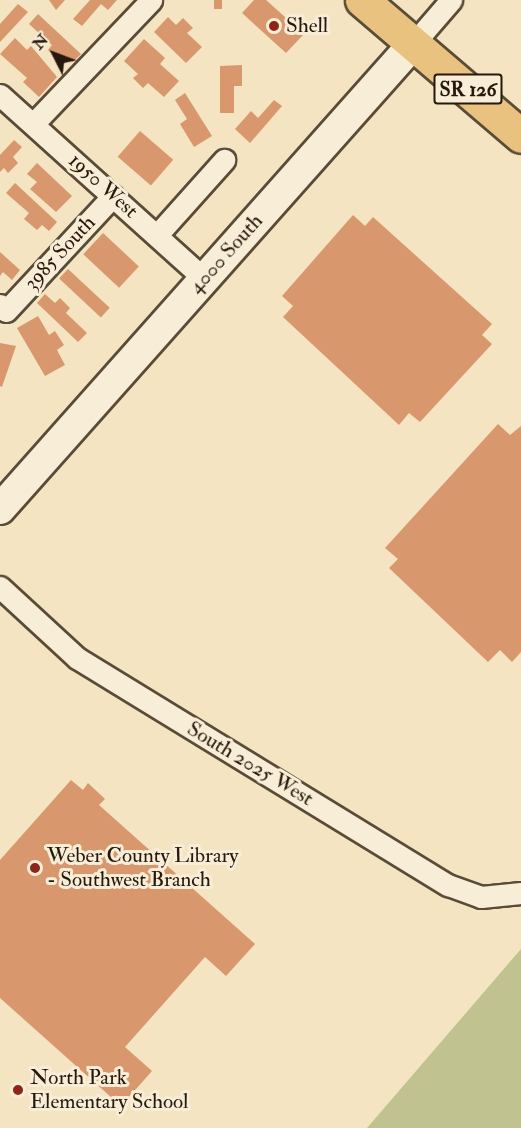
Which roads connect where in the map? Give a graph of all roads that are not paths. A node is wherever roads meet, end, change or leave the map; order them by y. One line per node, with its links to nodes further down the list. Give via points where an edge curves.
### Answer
1 (151, 0): 6 (street)
2 (362, 0): 4 (main road, SR 126)
3 (452, 0): 4 (street, 4000 South)
4 (414, 43): 7 (main road, SR 126); 11 (street, 4000 South)
5 (0, 95): 6 (street, 1950 West)
6 (34, 123): 9 (street, 1950 West)
7 (521, 136)
8 (224, 160): 10 (street)
9 (113, 196): 10 (street, 1950 West); 12 (street, 3985 South)
10 (156, 235): 11 (street, 1950 West)
11 (204, 279): 13 (street, 4000 South)
12 (3, 308)
13 (0, 509)
14 (0, 587): 15 (street, South 2025 West, via 77,658 448,885 481,897)
15 (521, 893)

